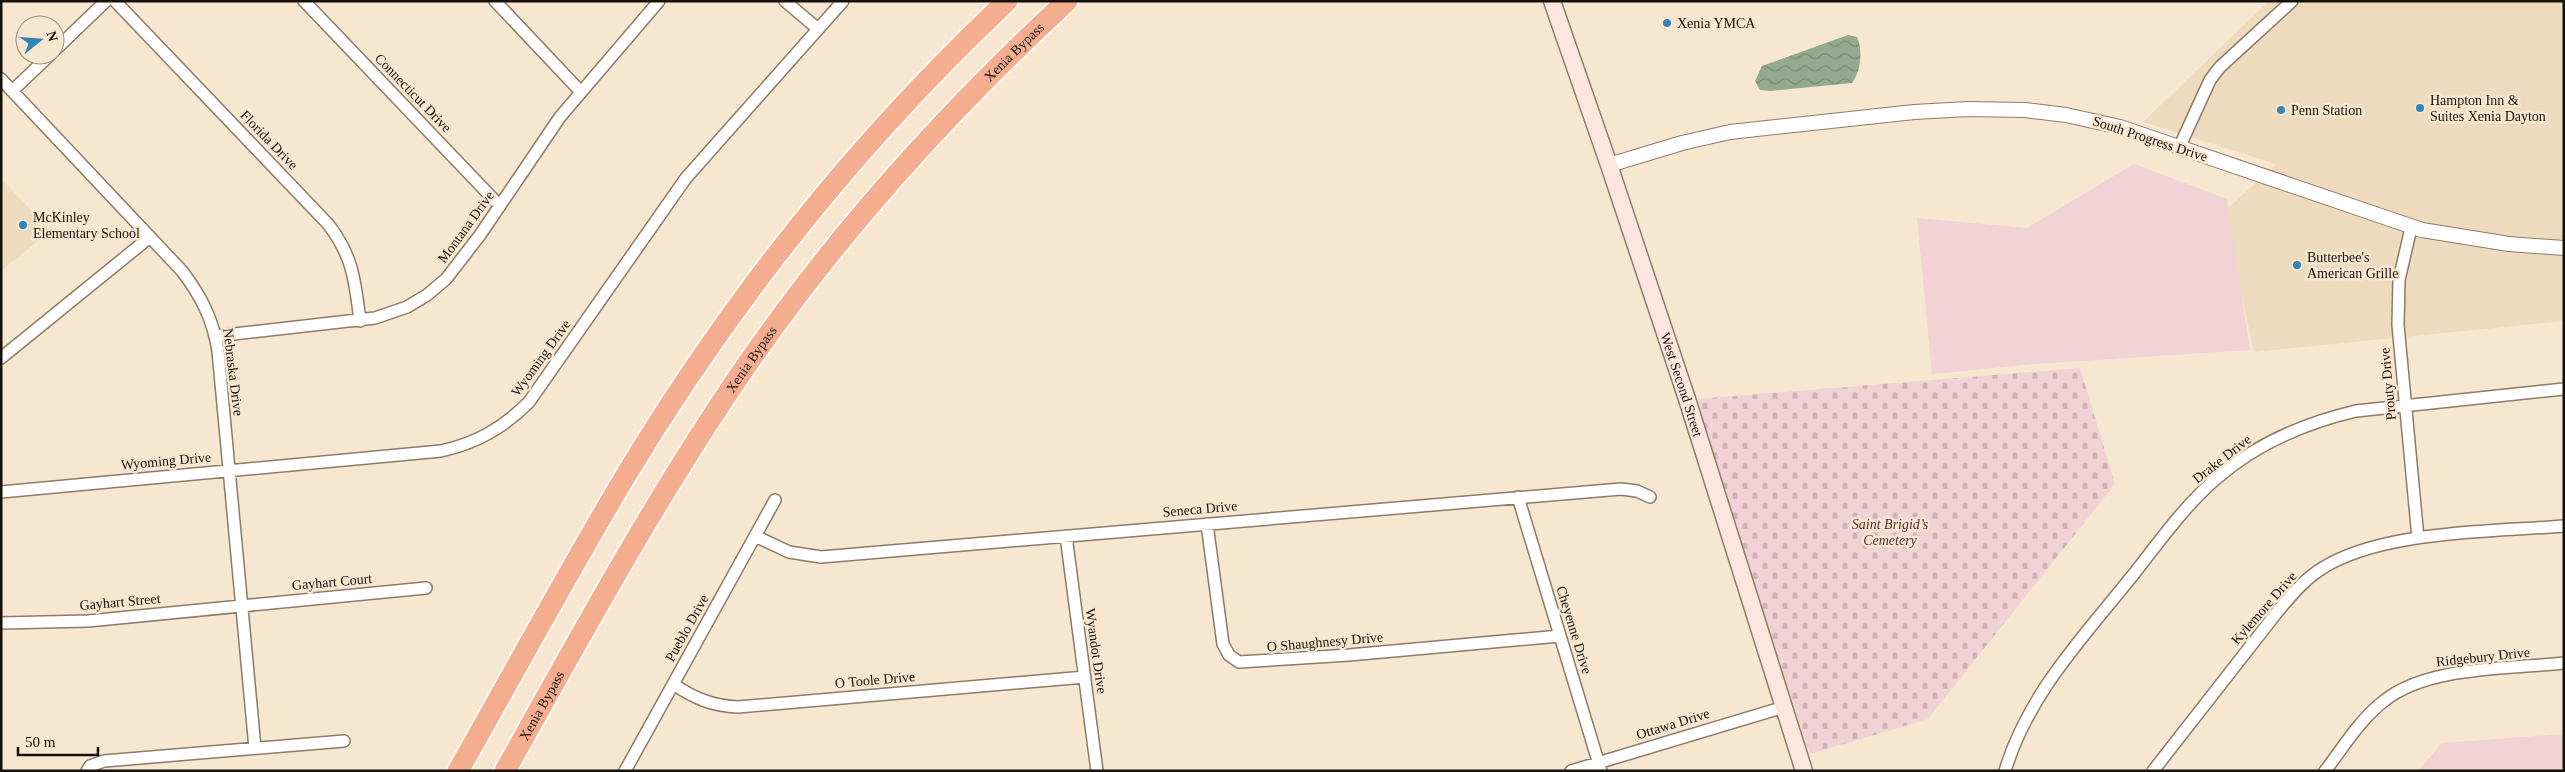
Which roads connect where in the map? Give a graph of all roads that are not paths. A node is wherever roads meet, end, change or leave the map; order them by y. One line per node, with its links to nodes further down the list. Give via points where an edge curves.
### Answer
1 (106, 1): 13 (street)
2 (115, 1): 24 (street, Florida Drive, via 342,242 354,275)
3 (304, 1): 20 (street, Connecticut Drive)
4 (495, 1): 17 (street)
5 (659, 1): 17 (street, Montana Drive)
6 (785, 1): 12 (street)
7 (843, 1): 12 (street, Wyoming Drive)
8 (1007, 1): 51 (highway, via 888,124 740,304 623,480)
9 (1068, 1): 52 (highway, Xenia Bypass, via 993,71 913,157 835,248 746,366 631,548)
10 (1552, 1): 19 (main road, West Second Street)
11 (2292, 1): 18 (street, via 2210,80)
12 (818, 30): 29 (street, Wyoming Drive, via 686,178 529,402 498,429 475,441 441,451)
13 (65, 40)
14 (39, 65): 16 (street)
15 (1, 79): 16 (street, Nebraska Drive)
16 (12, 91): 22 (street, Nebraska Drive)
17 (581, 92): 20 (street, Montana Drive, via 560,117)
18 (2180, 148): 19 (street, South Progress Drive, via 2120,127 2066,115 1968,109 1730,132 1682,143); 21 (street, South Progress Drive)
19 (1610, 166): 46 (main road, West Second Street)
20 (500, 206): 24 (street, Montana Drive, via 456,267 435,289 395,312)
21 (2411, 228): 23 (street, South Progress Drive, via 2509,244); 28 (street, Prouty Drive, via 2401,268 2398,299)
22 (150, 237): 25 (street, Nebraska Drive, via 197,290 209,312); 26 (street)
23 (2564, 248)
24 (360, 321): 25 (street, Montana Drive)
25 (216, 336): 29 (street, Nebraska Drive)
26 (1, 358)
27 (2564, 389): 28 (street, Drake Drive)
28 (2404, 406): 38 (street, Prouty Drive); 57 (street, Drake Drive, via 2356,411 2309,424 2264,445 2218,477 2192,503 2052,677 2021,728)
29 (229, 470): 30 (street, Wyoming Drive); 40 (street, Nebraska Drive)
30 (1, 492)
31 (1650, 497): 32 (street, Seneca Drive, via 1621,489)
32 (1518, 498): 34 (street, Seneca Drive); 42 (street, Cheyenne Drive)
33 (775, 500): 36 (street, Pueblo Drive)
34 (1207, 524): 37 (street, Seneca Drive); 42 (street, O Shaughnesy Drive, via 1223,644 1229,655 1239,662)
35 (2564, 526): 38 (street, Kylemore Drive)
36 (755, 536): 37 (street, Seneca Drive, via 788,552 821,557); 45 (street, Pueblo Drive)
37 (1066, 536): 44 (street, Wyandot Drive)
38 (2418, 538): 58 (street, Kylemore Drive, via 2356,552 2307,580 2278,611)
39 (426, 588): 40 (street, Gayhart Court)
40 (241, 606): 41 (street, Gayhart Street, via 88,621); 48 (street, Nebraska Drive)
41 (1, 623)
42 (1560, 636): 49 (street, Cheyenne Drive)
43 (2564, 663): 59 (street, Ridgebury Drive, via 2442,675 2412,684 2396,692 2370,713)
44 (1085, 677): 45 (street, O Toole Drive, via 738,708 691,696); 54 (street, Wyandot Drive)
45 (673, 684): 53 (street, Pueblo Drive)
46 (1784, 707): 49 (street, Ottawa Drive); 56 (main road, West Second Street)
47 (344, 741): 48 (street)
48 (255, 748): 50 (street, via 104,761 90,766)
49 (1600, 767): 55 (street, Ottawa Drive)
50 (87, 771)
51 (458, 771)
52 (505, 771)
53 (625, 771)
54 (1097, 771)
55 (1571, 771)
56 (1804, 771)
57 (2005, 771)
58 (2153, 771)
59 (2325, 771)

